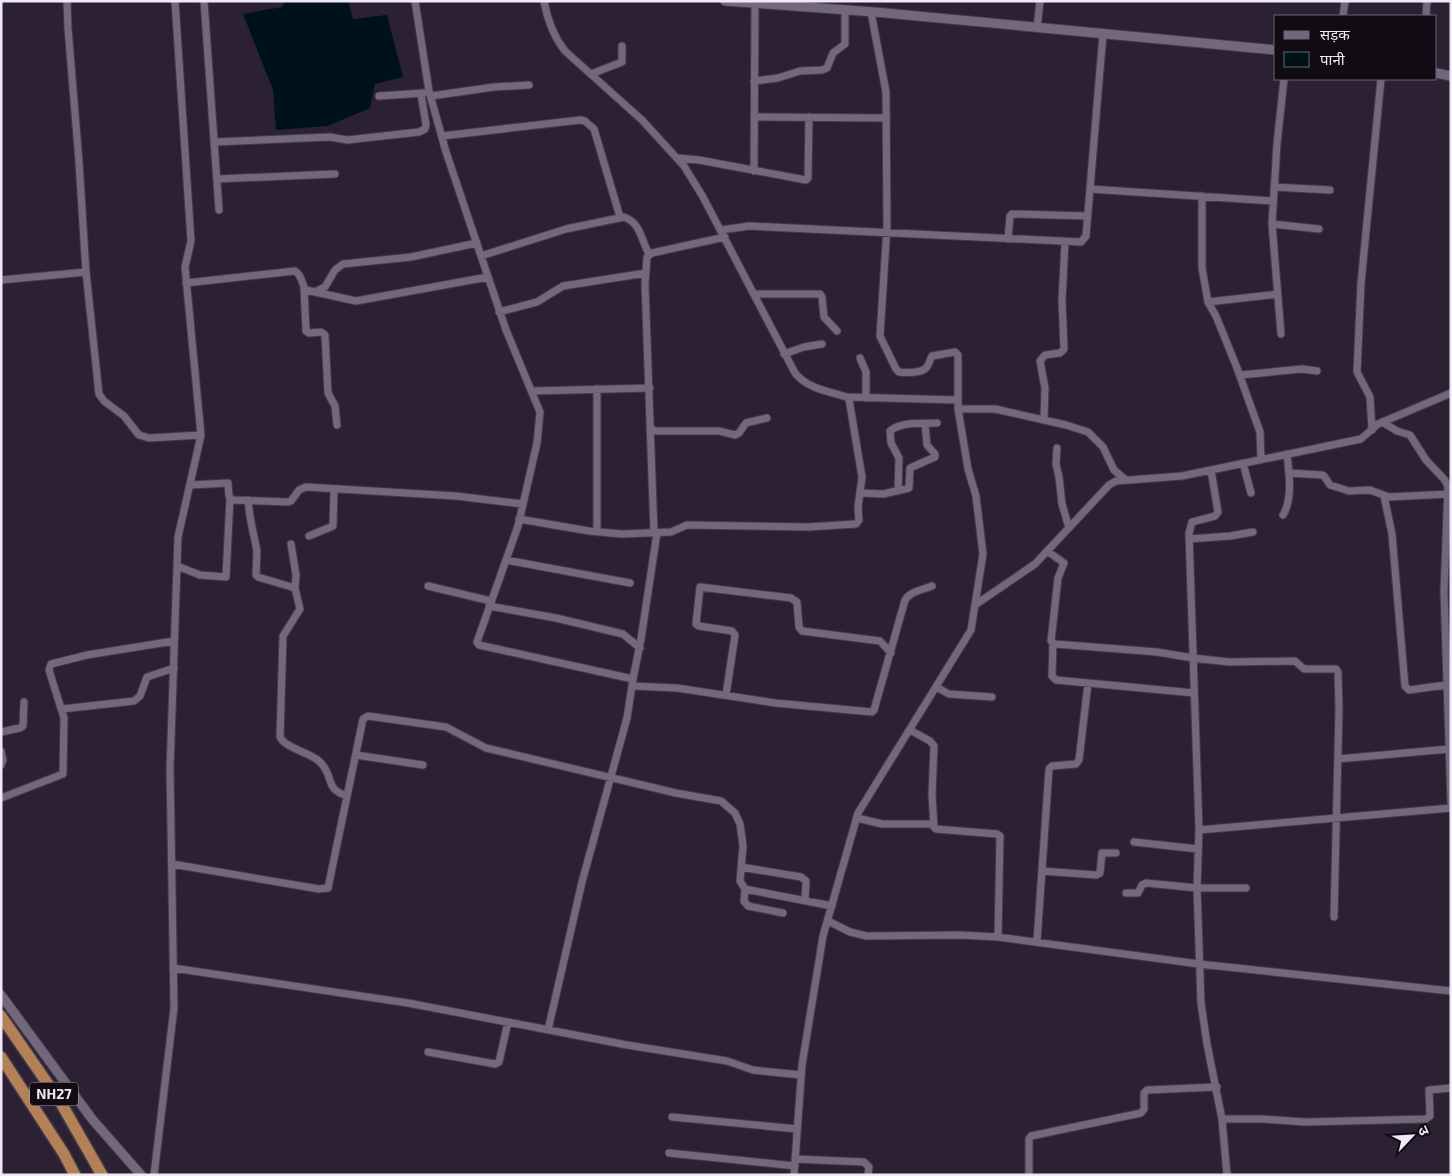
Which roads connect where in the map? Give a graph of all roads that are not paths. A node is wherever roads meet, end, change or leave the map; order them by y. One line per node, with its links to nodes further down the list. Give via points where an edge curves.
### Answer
1 (67, 1): 56 (street)
2 (175, 1): 60 (street, via 191,241 185,267)
3 (204, 1): 33 (street)
4 (415, 1): 27 (street)
5 (544, 1): 20 (street, via 560,45)
6 (725, 1): 10 (street)
7 (1040, 1): 15 (street)
8 (1345, 1): 13 (street)
9 (1427, 1): 14 (street)
10 (755, 4): 11 (street); 24 (street)
11 (846, 10): 12 (street); 24 (street, via 845,44 833,53 827,68)
12 (871, 12): 15 (street); 31 (street, via 886,92)
13 (1343, 15)
14 (1426, 15)
15 (1037, 28): 16 (street)
16 (1103, 34): 18 (street); 39 (street)
17 (622, 46): 20 (street, via 622,62)
18 (1274, 50)
19 (1437, 73): 21 (street)
20 (591, 74): 34 (street)
21 (1451, 76)
22 (1284, 80): 38 (street)
23 (1381, 80): 89 (street, via 1361,283 1357,372 1370,397)
24 (754, 81): 30 (street)
25 (529, 85): 27 (street)
26 (421, 94): 27 (street); 28 (street); 33 (street, via 426,125 419,132 347,140 330,137)
27 (430, 94): 32 (street)
28 (379, 96)
29 (809, 116): 30 (street); 31 (street); 35 (street, via 806,180)
30 (755, 117): 35 (street)
31 (886, 118): 49 (street)
32 (442, 136): 45 (street, via 585,120 594,129); 53 (street)
33 (214, 142): 37 (street)
34 (678, 158): 35 (street); 48 (street)
35 (754, 171)
36 (335, 174): 37 (street)
37 (217, 179): 43 (street)
38 (1274, 187): 40 (street); 42 (street)
39 (1090, 189): 41 (street); 44 (street)
40 (1330, 190)
41 (1202, 196): 42 (street); 65 (street, via 1202,268)
42 (1272, 201): 46 (street)
43 (219, 210)
44 (1087, 216): 51 (street, via 1012,214); 52 (street, via 1084,240)
45 (620, 217): 54 (street, via 629,218 640,230); 55 (street, via 566,229)
46 (1272, 224): 47 (street); 64 (street)
47 (1319, 229)
48 (721, 230): 49 (street, via 748,226); 50 (street)
49 (886, 233): 51 (street); 80 (street, via 881,340 899,372 923,370 932,356 957,353)
50 (725, 237): 54 (street); 63 (street)
51 (1008, 239): 52 (street)
52 (1064, 242): 83 (street, via 1064,349 1060,353 1045,355 1040,361 1045,388)
53 (477, 243): 55 (street); 62 (street, via 412,258 343,264 332,274 327,285)
54 (649, 254): 57 (street)
55 (481, 256): 58 (street)
56 (86, 272): 59 (street); 90 (street, via 101,398 144,437)
57 (646, 273): 66 (street, via 563,286 537,302); 74 (street)
58 (488, 277): 62 (street, via 356,301); 66 (street)
59 (1, 280)
60 (186, 284): 61 (street, via 290,270 299,274); 90 (street)
61 (304, 288): 62 (street); 87 (street, via 306,331 325,335 328,393 335,406)
62 (315, 292)
63 (755, 294): 67 (street, via 820,294 825,319); 70 (street)
64 (1278, 294): 65 (street); 68 (street)
65 (1208, 302): 73 (street)
66 (500, 312): 76 (street)
67 (837, 331)
68 (1282, 334)
69 (822, 344): 70 (street)
70 (784, 354): 78 (street, via 801,381)
71 (860, 358): 79 (street, via 866,372)
72 (1317, 371): 73 (street, via 1302,369)
73 (1240, 375): 93 (street, via 1260,432)
74 (650, 388): 75 (street); 88 (street)
75 (597, 389): 76 (street); 111 (street)
76 (532, 391): 107 (street, via 540,418)
77 (1451, 393): 84 (street)
78 (847, 397): 79 (street); 101 (street, via 862,477)
79 (866, 398): 80 (street)
80 (958, 400): 81 (street)
81 (958, 409): 83 (street, via 995,409); 126 (street, via 976,496 983,554)
82 (768, 418): 88 (street, via 746,423 735,434 719,430 661,432)
83 (1044, 420): 97 (street, via 1092,434 1103,447 1114,470)
84 (1382, 422): 89 (street); 103 (street, via 1410,435 1447,483)
85 (937, 423): 86 (street)
86 (925, 424): 100 (street, via 927,445 935,457 911,466 910,488); 100 (street, via 902,425 890,431 891,443 899,458)
87 (337, 425)
88 (651, 429): 113 (street)
89 (1372, 430): 92 (street, via 1361,438)
90 (201, 435): 98 (street)
91 (1057, 448): 110 (street, via 1062,504)
92 (1287, 454): 93 (street); 96 (street)
93 (1261, 459): 94 (street)
94 (1243, 463): 95 (street); 102 (street)
95 (1211, 470): 97 (street, via 1182,476); 115 (street, via 1218,512 1215,516 1192,522)
96 (1289, 473): 104 (street, via 1322,475 1330,485 1349,491 1368,489); 108 (street, via 1288,506)
97 (1126, 480): 110 (street, via 1108,485)
98 (190, 485): 105 (street, via 228,483); 119 (street, via 178,537)
99 (334, 489): 106 (street, via 302,488 288,502); 107 (street, via 456,496); 114 (street, via 333,526)
100 (898, 491): 101 (street)
101 (861, 493): 113 (street, via 856,524 808,527 687,525 671,532)
102 (1251, 493)
103 (1449, 494): 104 (street); 124 (street)
104 (1384, 496): 135 (street, via 1392,534 1404,686 1409,690)
105 (230, 498): 106 (street); 119 (street, via 226,577 200,575)
106 (248, 500): 123 (street, via 257,551 256,575)
107 (523, 504): 109 (street)
108 (1283, 516)
109 (519, 519): 111 (street); 118 (street)
110 (1069, 528): 117 (street)
111 (597, 532): 113 (street)
112 (1254, 532): 115 (street)
113 (655, 533): 129 (street)
114 (309, 536)
115 (1189, 539): 131 (street)
116 (291, 544): 123 (street)
117 (1047, 551): 126 (street, via 1035,564); 128 (street, via 1064,563 1058,578)
118 (506, 560): 120 (street); 125 (street)
119 (177, 566): 127 (street)
120 (630, 583)
121 (428, 586): 125 (street)
122 (932, 586): 130 (street, via 905,600)
123 (295, 588): 152 (street, via 300,609 283,636 280,737 320,762 333,790)
124 (1448, 592): 135 (street)
125 (490, 603): 129 (street, via 624,634); 133 (street, via 477,642 480,645)
126 (976, 605): 136 (street, via 971,630)
127 (174, 641): 132 (street); 141 (street, via 54,662 49,670)
128 (1053, 643): 131 (street); 134 (street, via 1053,678)
129 (640, 648): 133 (street)
130 (891, 653): 138 (street, via 872,712); 138 (street, via 880,641 802,631 797,602 791,598 700,587 696,624 732,631 735,635)
131 (1193, 658): 137 (street); 147 (street, via 1240,662 1295,661 1304,670 1336,669)
132 (174, 668): 141 (street, via 147,677 140,696 134,701); 163 (street, via 170,769)
133 (632, 682): 138 (street); 151 (street, via 625,726)
134 (1088, 683): 137 (street); 165 (street, via 1079,760 1076,764 1052,766 1050,769)
135 (1446, 685): 144 (street)
136 (936, 687): 139 (street, via 949,694); 142 (street)
137 (1194, 693): 159 (street)
138 (726, 695)
139 (992, 697)
140 (24, 702): 143 (street, via 23,726)
141 (62, 709): 153 (street, via 63,774)
142 (910, 730): 156 (street); 158 (street, via 934,746)
143 (1, 732)
144 (1449, 749): 147 (street); 150 (street)
145 (1, 751): 148 (street)
146 (356, 755): 149 (street); 151 (street, via 363,719 368,716 446,727 486,748); 152 (street)
147 (1338, 759): 157 (street)
148 (1, 765)
149 (423, 765)
150 (1450, 774): 154 (street)
151 (610, 778): 164 (street, via 722,801 740,824); 183 (street)
152 (348, 796): 163 (street, via 328,888)
153 (1, 798)
154 (1451, 802)
155 (1451, 808): 157 (street)
156 (857, 818): 158 (street, via 882,824); 171 (street)
157 (1336, 818): 159 (street); 173 (street)
158 (933, 824): 175 (street, via 936,829 1000,836)
159 (1199, 830): 161 (street)
160 (1134, 842): 161 (street)
161 (1198, 849): 166 (street)
162 (1116, 853): 165 (street, via 1102,853 1100,873 1096,875)
163 (172, 864): 178 (street)
164 (741, 867): 168 (street, via 740,881); 170 (street, via 801,877 806,881)
165 (1042, 871): 176 (street)
166 (1197, 888): 167 (street); 169 (street, via 1146,883 1138,894); 177 (street)
167 (1246, 888)
168 (745, 889): 170 (street); 172 (street, via 744,901 748,906)
169 (1126, 893)
170 (805, 901): 171 (street)
171 (832, 906): 174 (street)
172 (783, 913)
173 (1334, 917)
174 (828, 921): 175 (street, via 867,936); 186 (street)
175 (998, 936): 176 (street)
176 (1037, 942): 177 (street)
177 (1200, 964): 179 (street); 187 (street, via 1201,1003)
178 (173, 968): 182 (street, via 408,1003); 197 (street, via 174,1008)
179 (1451, 991)
180 (1, 995): 196 (street, via 92,1119)
181 (1, 1016): 195 (highway, NH27, via 61,1103)
182 (508, 1022): 183 (street); 184 (street, via 499,1062 495,1064)
183 (548, 1030): 186 (street, via 727,1061 753,1070)
184 (428, 1052)
185 (1, 1057): 194 (highway, NH27)
186 (801, 1075): 191 (street)
187 (1217, 1087): 190 (street); 200 (street, via 1147,1090 1141,1113 1031,1136)
188 (1451, 1088): 190 (street, via 1429,1090 1430,1116 1426,1119 1305,1122)
189 (672, 1117): 191 (street)
190 (1222, 1119): 201 (street)
191 (797, 1129): 193 (street)
192 (668, 1153): 193 (street)
193 (795, 1162): 198 (street); 199 (street, via 864,1162 869,1167)
194 (75, 1175)
195 (102, 1175)
196 (142, 1175)
197 (154, 1175)
198 (794, 1175)
199 (868, 1175)
200 (1029, 1175)
201 (1227, 1175)

